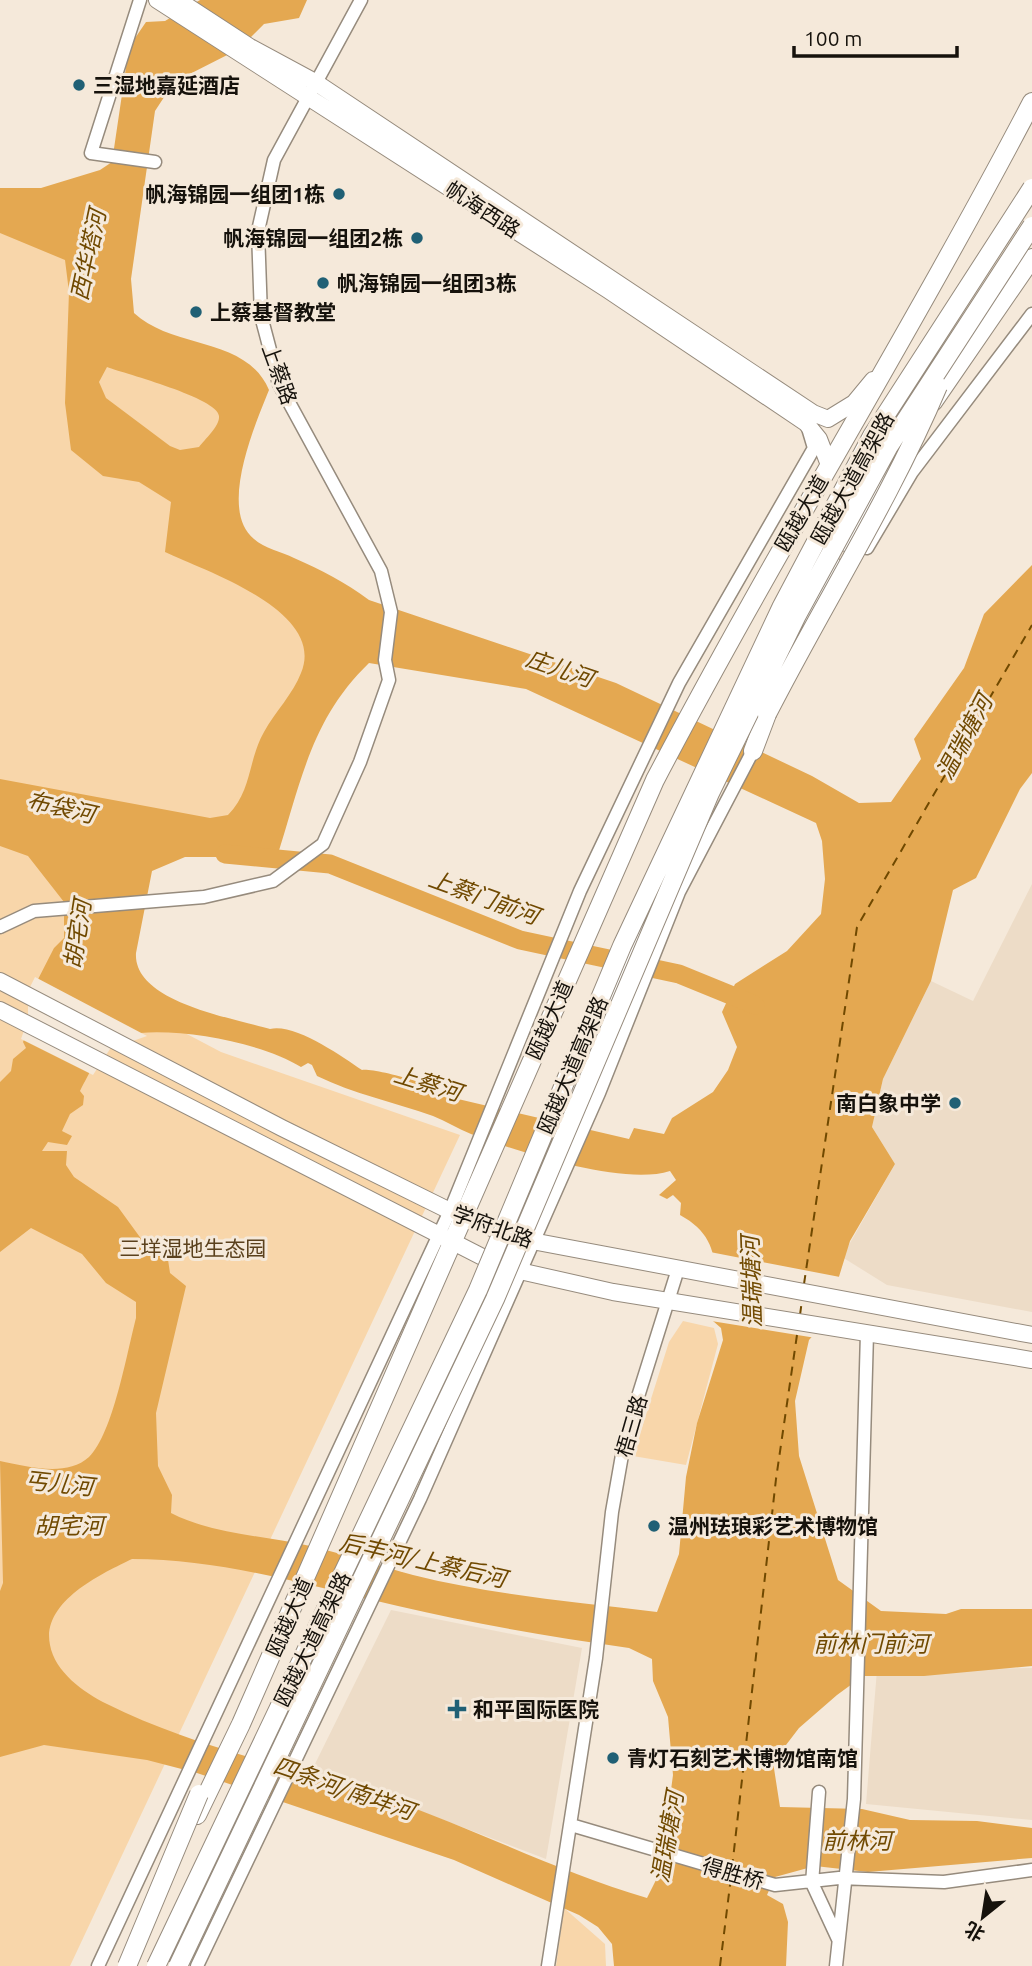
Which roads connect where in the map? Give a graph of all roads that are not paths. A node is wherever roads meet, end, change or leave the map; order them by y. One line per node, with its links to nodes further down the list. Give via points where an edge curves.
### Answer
1 (140, 0): 9 (street, via 91,153)
2 (157, 0): 4 (main road, 帆海西路)
3 (361, 0): 6 (street, 上蔡路)
4 (177, 4): 5 (main road, 帆海西路)
5 (247, 52): 6 (main road, 帆海西路); 7 (main road, 帆海西路)
6 (315, 82): 7 (street, 上蔡路); 16 (main road, 帆海西路)
7 (307, 98): 16 (main road, 帆海西路); 21 (street, 上蔡路, via 274,160 258,231 261,317 279,384 381,571 391,612 385,660 389,680 360,762 323,844 273,881 204,897 34,911)
8 (1032, 102): 14 (highway, 瓯越大道)
9 (155, 162)
10 (1032, 188): 45 (highway, 瓯越大道高架路, bridge, via 872,436 781,608 622,946 478,1290)
11 (1032, 226): 15 (highway, 瓯越大道高架路, bridge)
12 (1032, 258): 18 (highway, via 874,494)
13 (1032, 314): 19 (street, via 912,472)
14 (913, 320): 16 (main road, via 854,403 828,419); 17 (highway, 瓯越大道)
15 (958, 339): 20 (highway, bridge, via 914,442 818,613 766,714); 46 (highway, 瓯越大道高架路, bridge, via 883,458 796,617 710,793 495,1299)
16 (810, 418): 17 (main road); 24 (street, via 814,448 666,710 580,891)
17 (829, 465): 24 (highway, 瓯越大道, via 664,762 512,1106)
18 (804, 622): 19 (street); 26 (highway, bridge, via 683,832 564,1118)
19 (796, 676): 20 (street)
20 (753, 751): 26 (street, via 679,892 600,1093)
21 (0, 927)
22 (0, 981): 24 (main road, 学府北路)
23 (6, 1014): 25 (main road, 学府北路)
24 (457, 1214): 25 (highway, 瓯越大道); 26 (main road, 学府北路)
25 (444, 1239): 27 (main road, 学府北路); 33 (street); 33 (highway, 瓯越大道, via 409,1341)
26 (524, 1240): 27 (highway); 28 (main road, 学府北路)
27 (511, 1268): 29 (main road, 学府北路); 46 (highway, bridge, via 452,1381); 47 (street, via 393,1553)
28 (678, 1269): 29 (street, 梧三路); 31 (main road, 学府北路)
29 (669, 1301): 30 (main road, 学府北路); 37 (street, 梧三路, via 625,1438)
30 (867, 1333): 32 (main road, 学府北路); 39 (street, via 854,1799)
31 (1032, 1335)
32 (1032, 1360)
33 (314, 1533): 34 (highway, 瓯越大道)
34 (287, 1593): 35 (highway, 瓯越大道); 42 (street, via 209,1729)
35 (237, 1722): 43 (highway, 瓯越大道, via 208,1794); 44 (highway, bridge)
36 (819, 1792): 40 (street)
37 (571, 1825): 40 (street, 得胜桥, via 775,1885); 48 (street)
38 (1032, 1870): 39 (street, 得胜桥, via 944,1882)
39 (844, 1876): 40 (street, 得胜桥); 41 (street)
40 (811, 1883): 41 (street)
41 (839, 1940): 49 (street)
42 (98, 1966)
43 (121, 1966)
44 (127, 1966)
45 (156, 1966)
46 (176, 1966)
47 (197, 1966)
48 (548, 1966)
49 (836, 1966)

